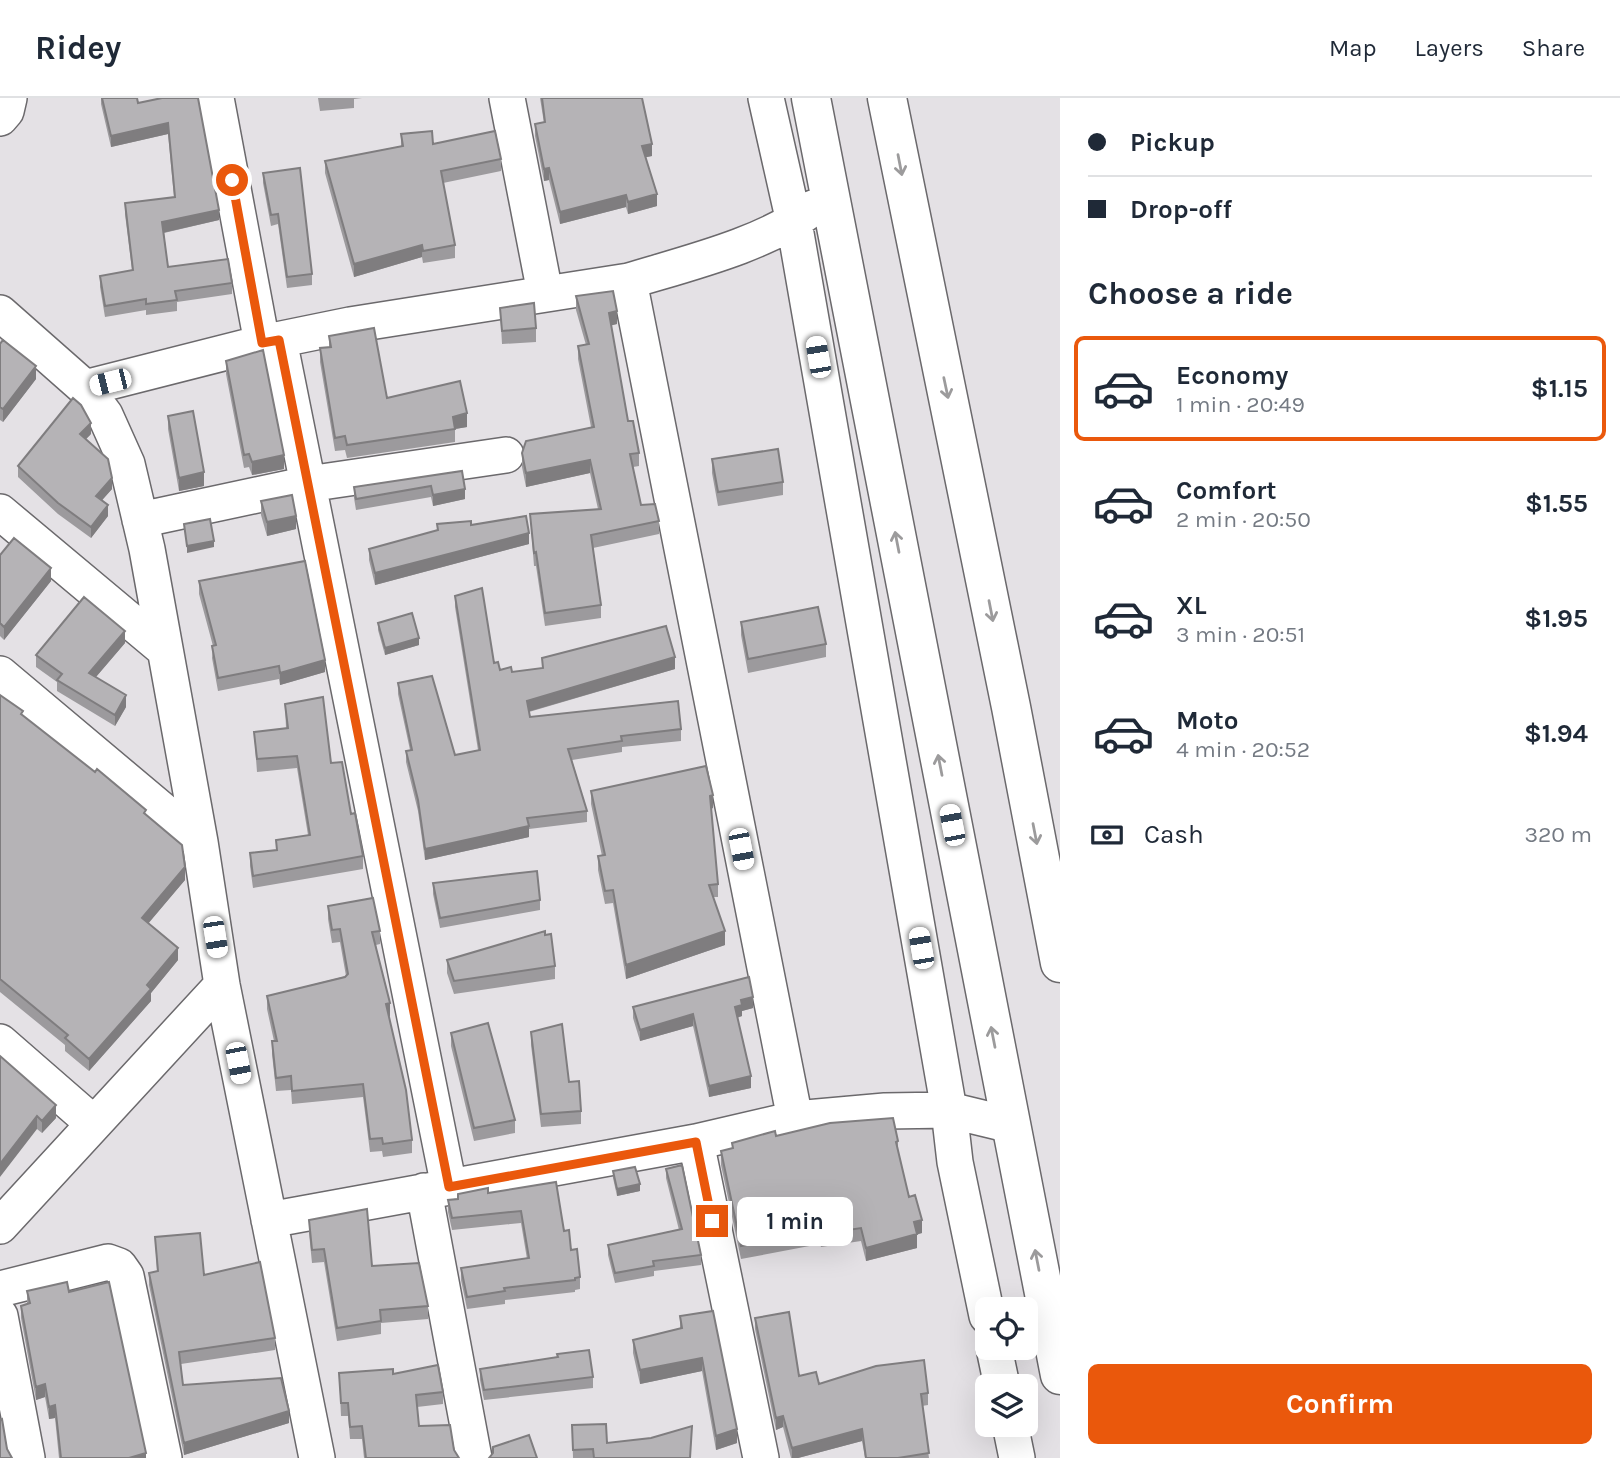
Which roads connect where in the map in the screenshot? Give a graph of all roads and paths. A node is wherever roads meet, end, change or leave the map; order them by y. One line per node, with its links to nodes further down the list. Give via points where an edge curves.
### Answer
1 (9, 98): 7 (street)
2 (216, 98): 13 (street)
3 (507, 98): 11 (street)
4 (766, 98): 9 (street)
5 (811, 98): 8 (highway)
6 (887, 98): 22 (highway, one-way to 22)
7 (0, 118)
8 (830, 197): 9 (street); 28 (highway, one-way to 8)
9 (794, 222): 10 (street, via 720,253); 25 (street)
10 (629, 281): 11 (street); 26 (street)
11 (545, 293): 13 (street)
12 (1, 316): 14 (street)
13 (271, 341): 14 (street); 16 (street)
14 (85, 388): 18 (street, via 105,415 127,464)
15 (506, 455): 16 (street)
16 (308, 484): 18 (street); 30 (street)
17 (0, 512): 19 (street)
18 (140, 520): 19 (street)
19 (165, 650): 21 (street)
20 (0, 674): 21 (street)
21 (200, 842): 23 (street)
22 (1060, 963)
23 (222, 985): 27 (street); 31 (street)
24 (0, 1042): 27 (street)
25 (949, 1110): 26 (street); 28 (street); 34 (street)
26 (795, 1119): 29 (street)
27 (93, 1123): 32 (street)
28 (1011, 1125): 36 (highway, one-way to 28)
29 (696, 1142): 30 (street); 42 (street)
30 (437, 1189): 31 (street); 41 (street)
31 (269, 1220): 40 (street)
32 (0, 1226)
33 (0, 1289): 39 (street, via 108,1262 119,1266 126,1276)
34 (983, 1297)
35 (0, 1316): 38 (street)
36 (1060, 1375)
37 (1013, 1437): 43 (street)
38 (27, 1458)
39 (164, 1458)
40 (317, 1458)
41 (474, 1458)
42 (761, 1458)
43 (1017, 1458)

